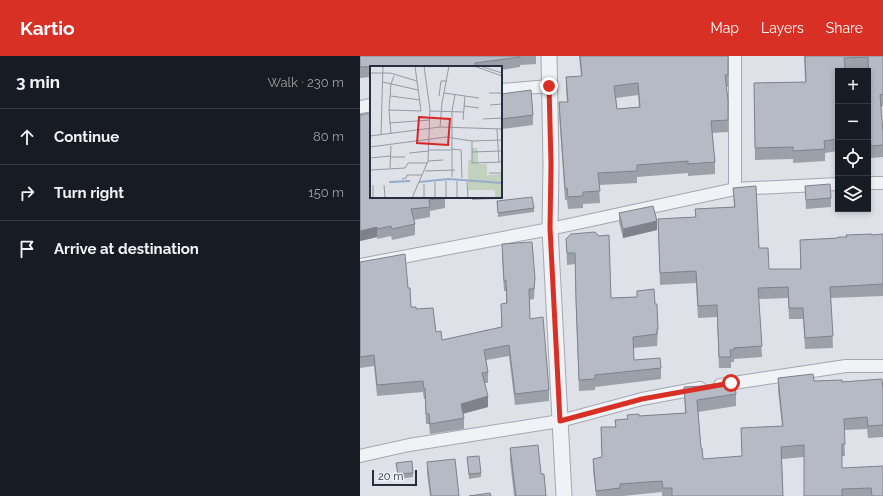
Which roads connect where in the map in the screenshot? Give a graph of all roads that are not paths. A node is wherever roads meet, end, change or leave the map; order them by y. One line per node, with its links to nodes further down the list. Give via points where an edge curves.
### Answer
1 (549, 56): 3 (street)
2 (735, 56): 10 (street)
3 (549, 86): 4 (street); 11 (street)
4 (502, 90)
5 (370, 106): 6 (street)
6 (360, 107)
7 (871, 183): 8 (street)
8 (883, 183)
9 (835, 184): 10 (street)
10 (735, 188): 11 (street)
11 (550, 228): 12 (street); 14 (street)
12 (360, 265)
13 (883, 366): 14 (street, via 846,366 731,383 642,399)
14 (560, 421): 15 (street, via 409,445); 16 (street)
15 (360, 456)
16 (564, 496)

